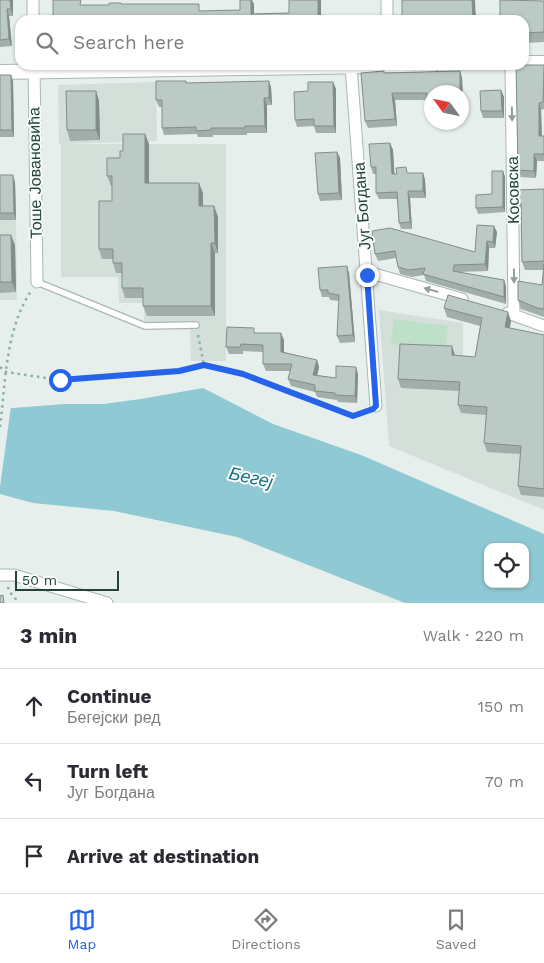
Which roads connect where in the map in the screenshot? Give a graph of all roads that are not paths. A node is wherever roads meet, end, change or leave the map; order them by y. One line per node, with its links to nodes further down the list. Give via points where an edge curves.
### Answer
1 (33, 0): 3 (street)
2 (387, 0): 4 (street)
3 (33, 15)
4 (387, 15)
5 (544, 62): 6 (street)
6 (529, 63)
7 (17, 70): 11 (street)
8 (34, 70): 13 (street, Тоше Јовановића)
9 (351, 70): 12 (street, Југ Богдана)
10 (511, 70): 16 (street, Косовска, one-way to 16)
11 (0, 72)
12 (367, 275): 14 (street, one-way to 12, via 378,275); 19 (street, Југ Богдана)
13 (36, 282): 17 (lane, via 145,326)
14 (477, 304)
15 (496, 309): 16 (street)
16 (514, 314): 18 (street)
17 (196, 326)
18 (544, 326)
19 (376, 406)
20 (3, 575): 21 (street, via 14,575)
21 (107, 603)

